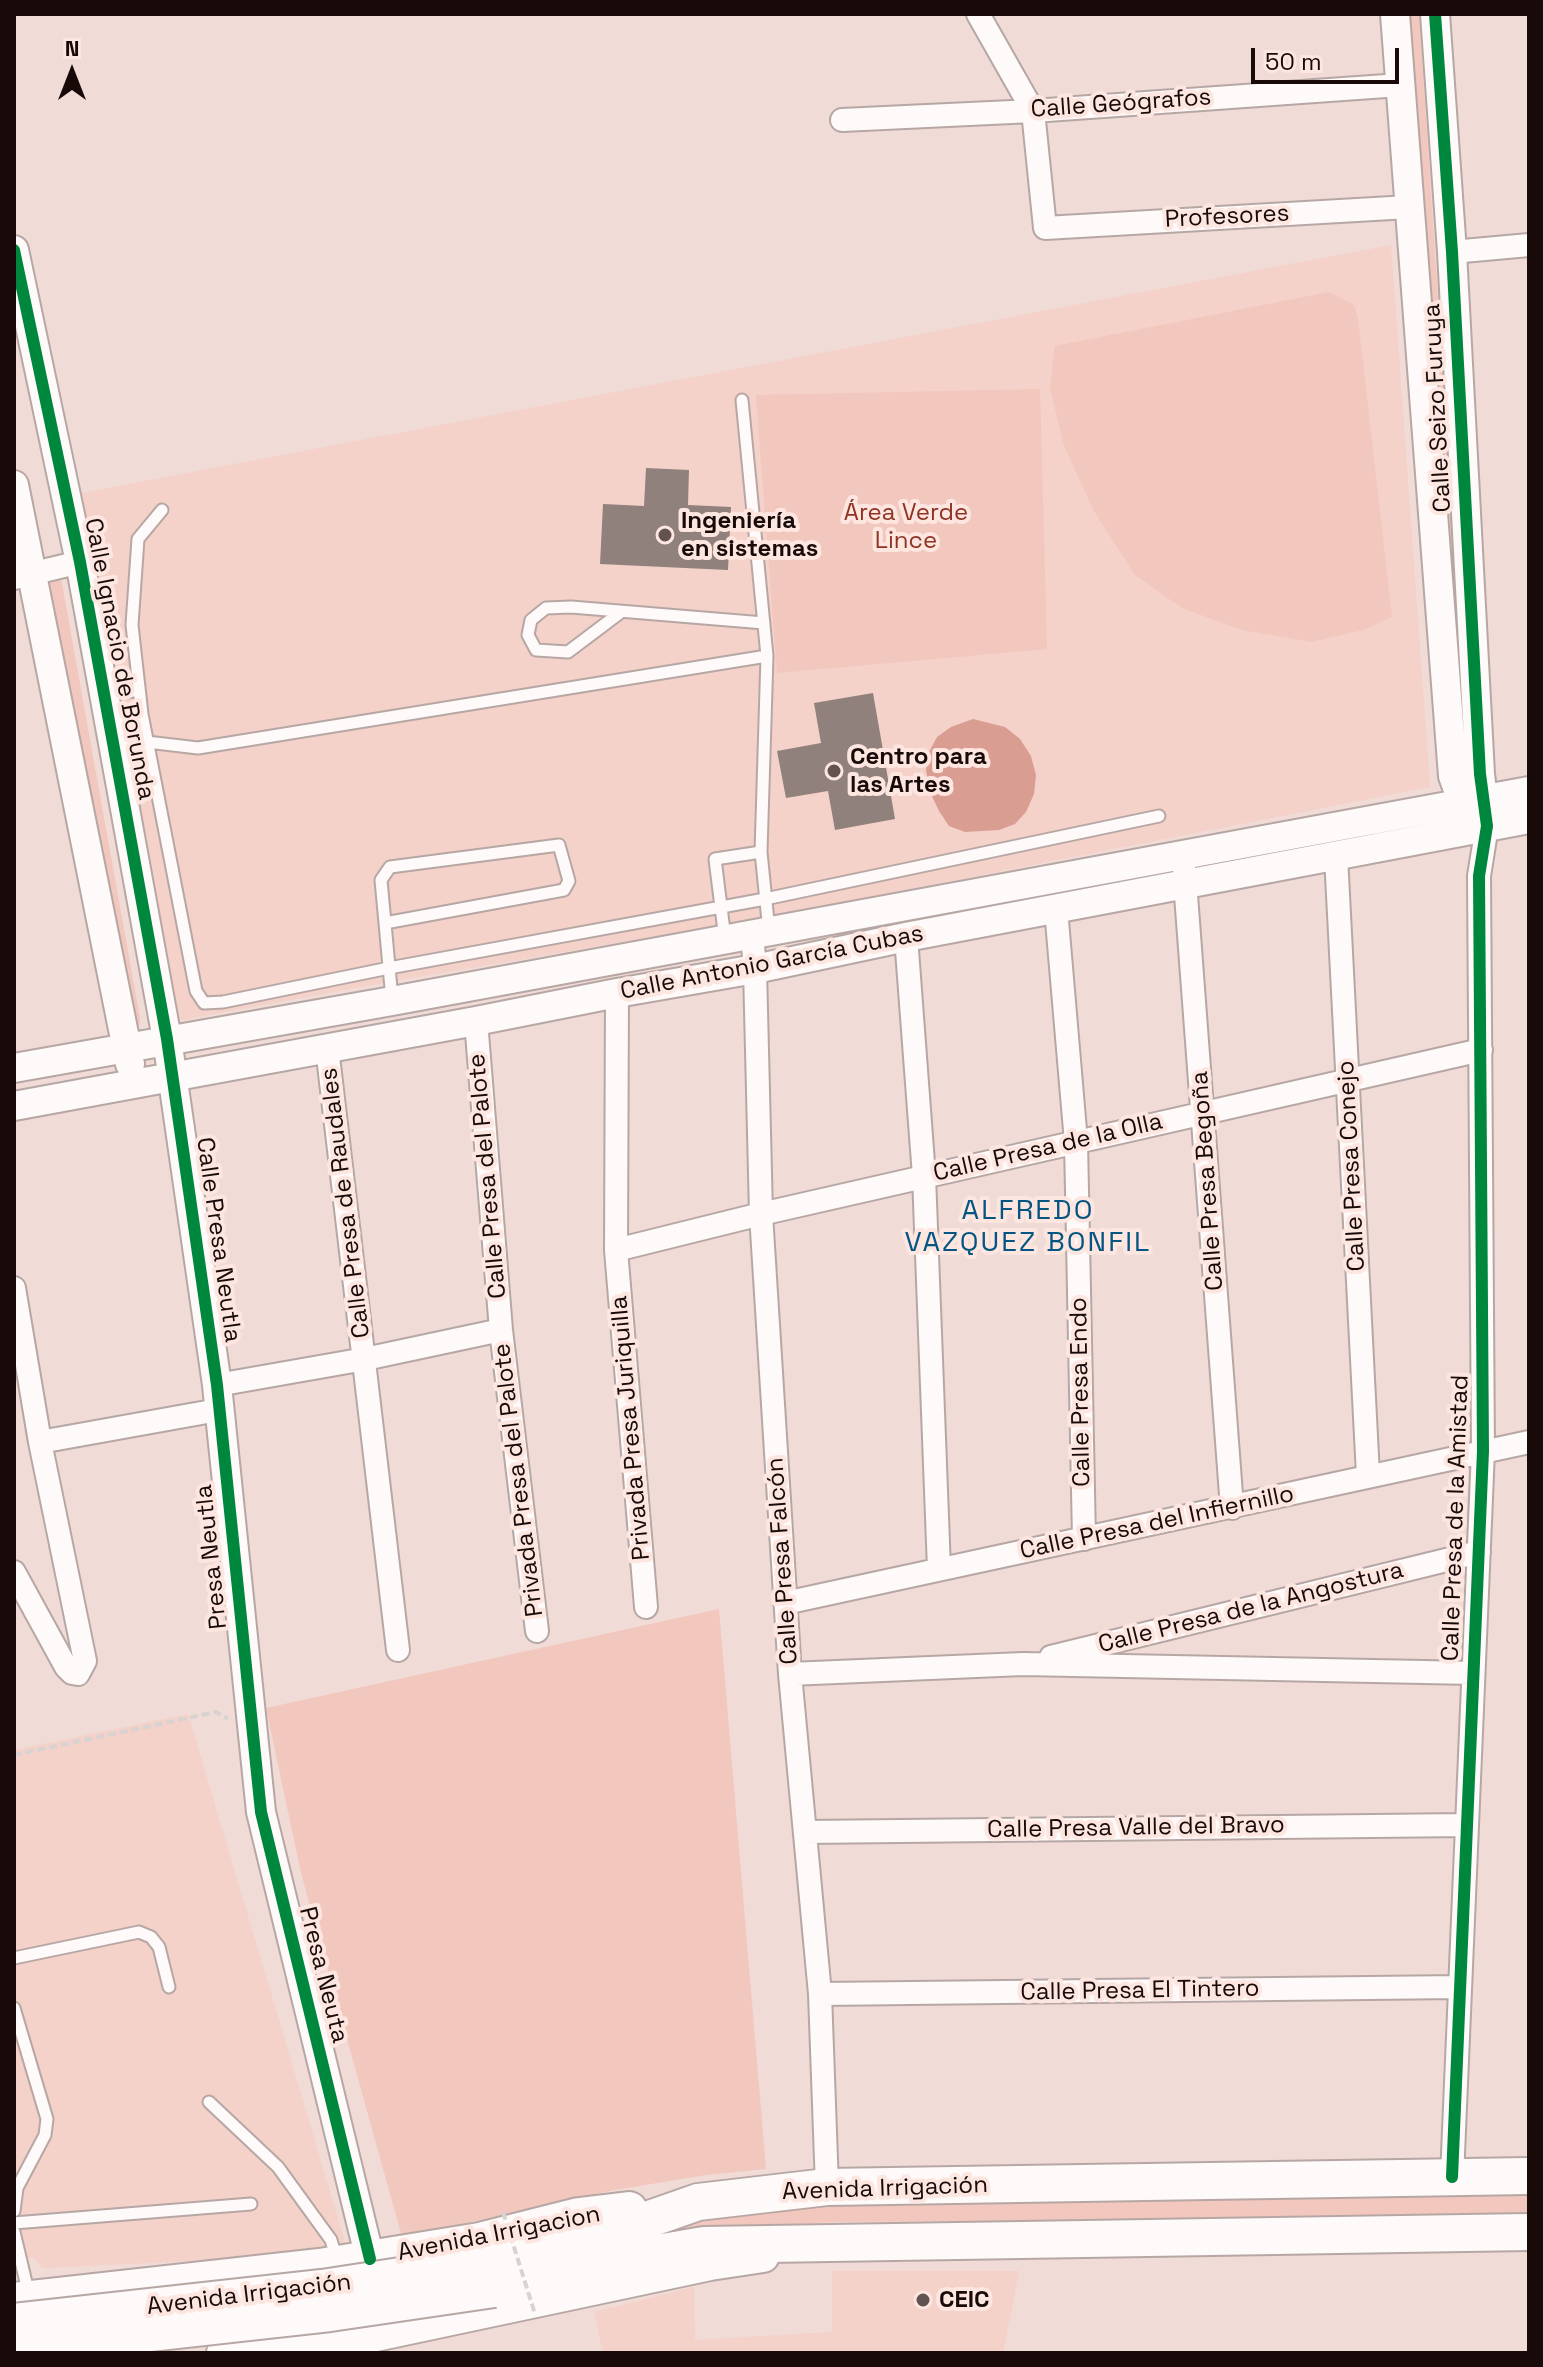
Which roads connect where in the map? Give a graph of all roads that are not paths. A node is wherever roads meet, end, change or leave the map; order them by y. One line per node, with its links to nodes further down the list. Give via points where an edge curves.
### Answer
1 (978, 14): 5 (street)
2 (1395, 14): 4 (street, Calle Seizo Furuya)
3 (1435, 14): 10 (street, Calle Seizo Furuya)
4 (1400, 85): 5 (street, Calle Geógrafos); 7 (street, Calle Seizo Furuya)
5 (1033, 111): 6 (street, Calle Geógrafos); 7 (street, Profesores, via 1045,228)
6 (842, 120)
7 (1409, 207): 24 (street, Calle Seizo Furuya, via 1453,776)
8 (1529, 245): 10 (street)
9 (14, 250): 14 (street, Calle Ignacio de Borunda)
10 (1452, 252): 24 (street, Calle Seizo Furuya)
11 (742, 400): 17 (lane)
12 (14, 485): 15 (street)
13 (162, 510): 19 (lane, via 138,539 132,625)
14 (80, 562): 15 (street); 20 (street, Calle Ignacio de Borunda)
15 (22, 577): 43 (street)
16 (621, 612): 16 (lane, via 546,608 531,620 528,635 536,650 568,652); 17 (lane)
17 (764, 623): 18 (lane)
18 (767, 656): 21 (lane, via 198,748); 27 (lane)
19 (139, 690): 20 (lane); 21 (lane)
20 (104, 695): 22 (street, Calle Ignacio de Borunda)
21 (147, 742): 22 (lane); 37 (lane, via 196,991 204,1003)
22 (113, 746): 42 (street, Calle Ignacio de Borunda)
23 (1529, 791): 24 (street, Calle Antonio García Cubas)
24 (1476, 815): 26 (street, Calle Antonio García Cubas); 28 (street, Calle Antonio García Cubas); 29 (street, Calle Antonio García Cubas); 45 (street, Calle Presa de la Amistad)
25 (1159, 816): 31 (lane)
26 (1529, 819)
27 (761, 852): 31 (lane); 32 (lane, via 715,859)
28 (1183, 855): 30 (street, Calle Presa Begoña); 35 (street, Calle Antonio García Cubas)
29 (1336, 856): 30 (street, Calle Antonio García Cubas); 48 (street, Calle Presa Conejo)
30 (1186, 884): 33 (street, Calle Antonio García Cubas); 51 (street, Calle Presa Begoña)
31 (765, 899): 32 (lane); 35 (lane)
32 (721, 907): 35 (lane); 37 (lane)
33 (1056, 909): 36 (street, Calle Antonio García Cubas); 52 (street, Calle Presa Endo)
34 (385, 923): 34 (lane, via 381,880 390,867 559,845 569,881 564,890); 37 (lane)
35 (749, 935): 38 (street, Calle Presa Falcón); 40 (street, Calle Antonio García Cubas)
36 (906, 937): 38 (street, Calle Antonio García Cubas); 53 (street)
37 (389, 968): 40 (lane)
38 (755, 969): 39 (street, Calle Antonio García Cubas); 54 (street, Calle Presa Falcón)
39 (617, 993): 41 (street, Calle Antonio García Cubas); 55 (street, Privada Presa Juriquilla)
40 (392, 1001): 42 (street, Calle Antonio García Cubas)
41 (476, 1021): 44 (street, Calle Antonio García Cubas); 57 (street, Calle Presa del Palote)
42 (167, 1039): 43 (street, Calle Antonio García Cubas); 47 (street, Calle Ignacio de Borunda)
43 (127, 1048): 46 (street, Calle Antonio García Cubas); 49 (street)
44 (327, 1048): 47 (street, Calle Antonio García Cubas); 58 (street, Calle Presa de Raudales)
45 (1481, 1050): 48 (street, Calle Presa de la Olla); 62 (street, Calle Presa de la Amistad)
46 (14, 1068)
47 (172, 1077): 49 (street, Calle Antonio García Cubas); 59 (street, Calle Presa Neutla)
48 (1348, 1079): 51 (street, Calle Presa de la Olla); 63 (street, Calle Presa Conejo)
49 (134, 1083): 50 (street, Calle Antonio García Cubas)
50 (14, 1106)
51 (1203, 1112): 52 (street, Calle Presa de la Olla); 64 (street, Calle Presa Begoña)
52 (1076, 1142): 53 (street, Calle Presa de la Olla); 65 (street, Calle Presa Endo)
53 (924, 1176): 54 (street, Calle Presa de la Olla); 67 (street)
54 (761, 1214): 55 (street, Calle Presa de la Olla); 69 (street, Calle Presa Falcón)
55 (616, 1250): 70 (street, Privada Presa Juriquilla)
56 (15, 1294): 60 (street)
57 (501, 1330): 58 (street); 71 (street, Privada Presa del Palote)
58 (365, 1359): 59 (street); 72 (street, Calle Presa de Raudales)
59 (217, 1398): 60 (street); 76 (street, Presa Neutla)
60 (40, 1442): 68 (street, via 85,1661 78,1674 66,1667)
61 (1529, 1442): 62 (street, Calle Presa del Infiernillo)
62 (1483, 1451): 63 (street, Calle Presa del Infiernillo); 66 (street, Calle Presa de la Amistad)
63 (1368, 1475): 64 (street, Calle Presa del Infiernillo)
64 (1232, 1508): 65 (street, Calle Presa del Infiernillo)
65 (1084, 1539): 67 (street, Calle Presa del Infiernillo)
66 (1479, 1552): 73 (street, Calle Presa de la Angostura); 74 (street, Calle Presa de la Amistad)
67 (939, 1569): 69 (street, Calle Presa del Infiernillo)
68 (14, 1572)
69 (785, 1603): 75 (street, Calle Presa Falcón)
70 (646, 1607)
71 (537, 1631)
72 (398, 1650)
73 (1023, 1664): 74 (street, Calle Presa de la Angostura); 75 (street, Calle Presa de la Angostura)
74 (1473, 1673): 77 (street, Calle Presa de la Amistad)
75 (790, 1674): 78 (street, Calle Presa Falcón)
76 (250, 1698): 95 (street, Presa Neuta, via 261,1812)
77 (1467, 1825): 78 (street, Calle Presa Valle del Bravo); 81 (street, Calle Presa de la Amistad)
78 (806, 1832): 82 (street, Calle Presa Falcón)
79 (14, 1958): 80 (lane, via 139,1932 159,1947)
80 (169, 1987)
81 (1460, 1987): 82 (street, Calle Presa El Tintero); 86 (street, Calle Presa de la Amistad)
82 (820, 1994): 87 (street, Calle Presa Falcón)
83 (14, 2008): 90 (lane, via 47,2119 45,2135 17,2188)
84 (209, 2102): 95 (lane, via 278,2167 331,2240)
85 (1529, 2176): 86 (main road, Avenida Irrigación)
86 (1452, 2177): 87 (main road, Avenida Irrigación)
87 (827, 2187): 88 (main road, Avenida Irrigación)
88 (698, 2202): 95 (main road, Avenida Irrigacion, via 579,2216 480,2241); 96 (main road, Avenida Irrigación)
89 (251, 2204): 91 (lane)
90 (14, 2211)
91 (14, 2223)
92 (14, 2232): 97 (lane)
93 (1529, 2232): 94 (main road, Avenida Irrigación)
94 (848, 2242): 96 (main road, Avenida Irrigación, via 704,2245); 98 (main road, via 710,2264)
95 (354, 2261): 97 (main road, Avenida Irrigacion)
96 (490, 2276): 97 (main road, Avenida Irrigación, bridge); 99 (main road, Avenida Irrigación, bridge, via 330,2313)
97 (29, 2305): 100 (street, via 36,2311 25,2331)
98 (357, 2346): 101 (main road)
99 (14, 2348)
100 (28, 2353)
101 (223, 2353)

